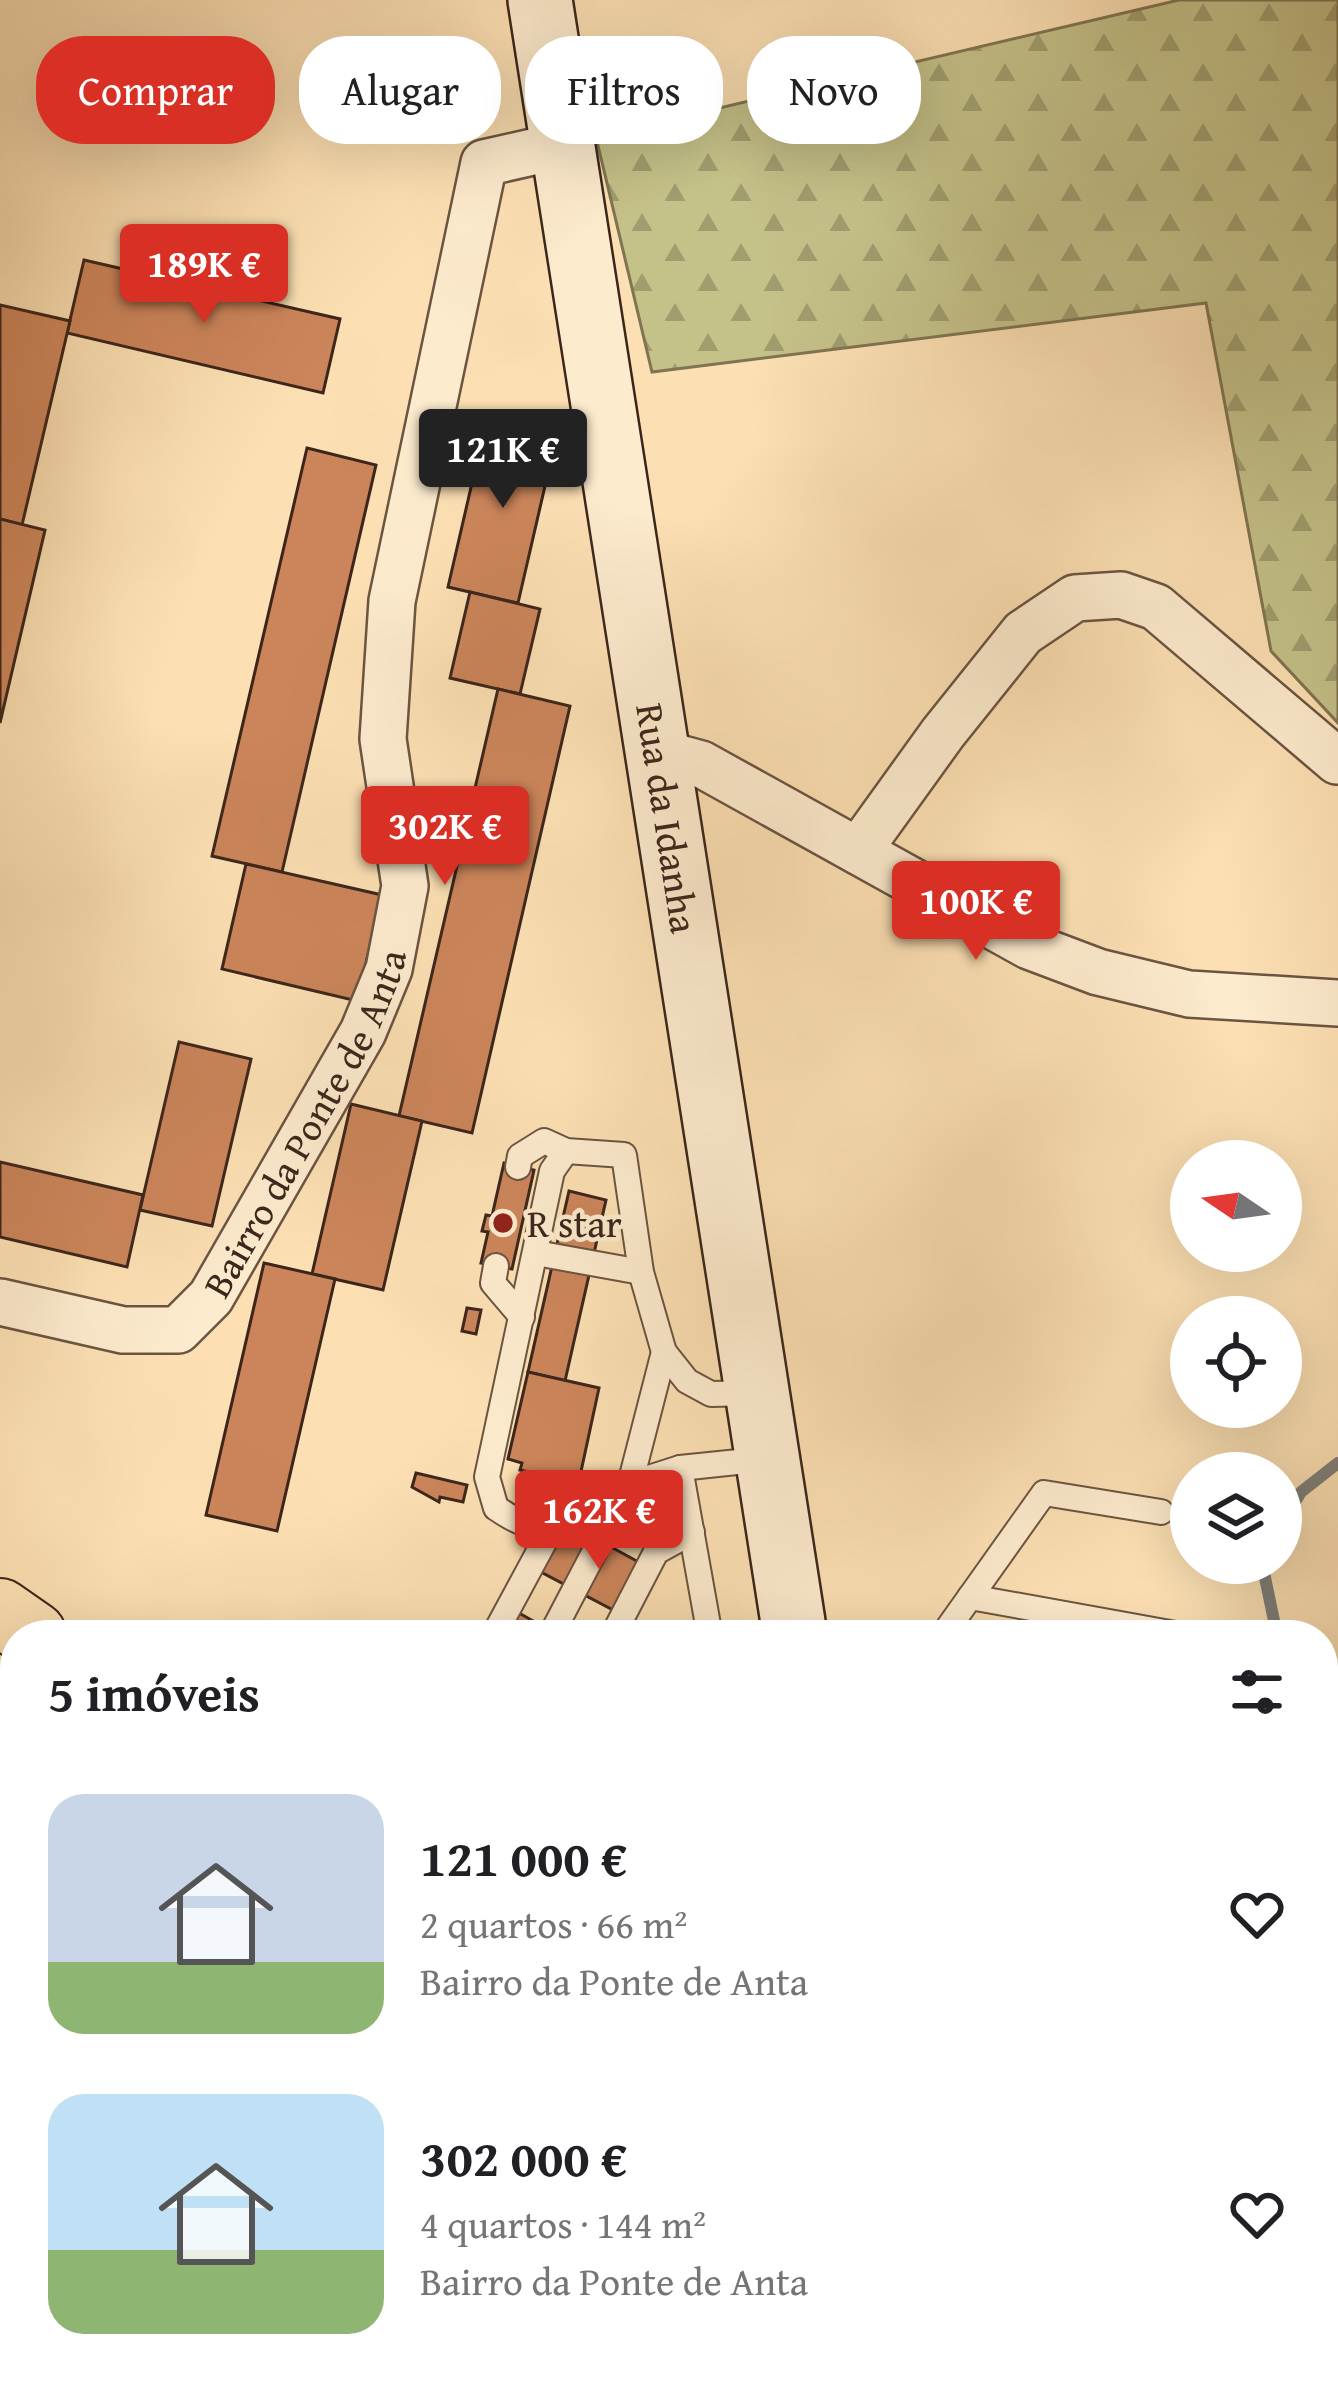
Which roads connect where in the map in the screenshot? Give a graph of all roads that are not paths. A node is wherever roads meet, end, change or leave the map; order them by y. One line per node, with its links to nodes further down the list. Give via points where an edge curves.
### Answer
1 (540, 0): 2 (main road, Rua da Idanha)
2 (563, 146): 3 (main road, Rua da Idanha); 12 (street, Bairro da Ponte de Anta, via 484,163 392,602 383,739 405,886 389,969 363,1033 211,1297 178,1330 123,1330)
3 (657, 752): 5 (street, via 701,764); 15 (main road, Rua da Idanha)
4 (1337, 761): 5 (street, via 1156,608 1121,595 1076,598 1023,634)
5 (858, 851): 6 (street, via 1029,946 1098,972 1190,994)
6 (1338, 1004)
7 (566, 1151): 8 (lane, via 544,1141); 9 (lane, via 553,1171); 11 (lane, via 624,1154)
8 (518, 1166)
9 (536, 1253): 11 (lane); 13 (lane)
10 (496, 1266): 13 (lane, via 493,1283)
11 (641, 1272): 14 (lane)
12 (0, 1302)
13 (522, 1317): 20 (lane, via 487,1477 496,1508 517,1521)
14 (664, 1352): 15 (lane, via 711,1394); 18 (lane)
15 (758, 1393): 16 (main road, Rua da Idanha)
16 (767, 1458): 17 (lane); 27 (main road, Rua da Idanha)
17 (680, 1468): 18 (lane); 21 (lane)
18 (630, 1484): 20 (lane); 24 (lane)
19 (1160, 1512): 22 (lane, via 1044,1493)
20 (556, 1520): 23 (lane)
21 (692, 1532): 25 (lane, via 656,1552); 26 (lane)
22 (970, 1597): 28 (lane); 29 (lane)
23 (502, 1620)
24 (559, 1620)
25 (621, 1620)
26 (707, 1620)
27 (793, 1620)
28 (954, 1620)
29 (1098, 1620)

